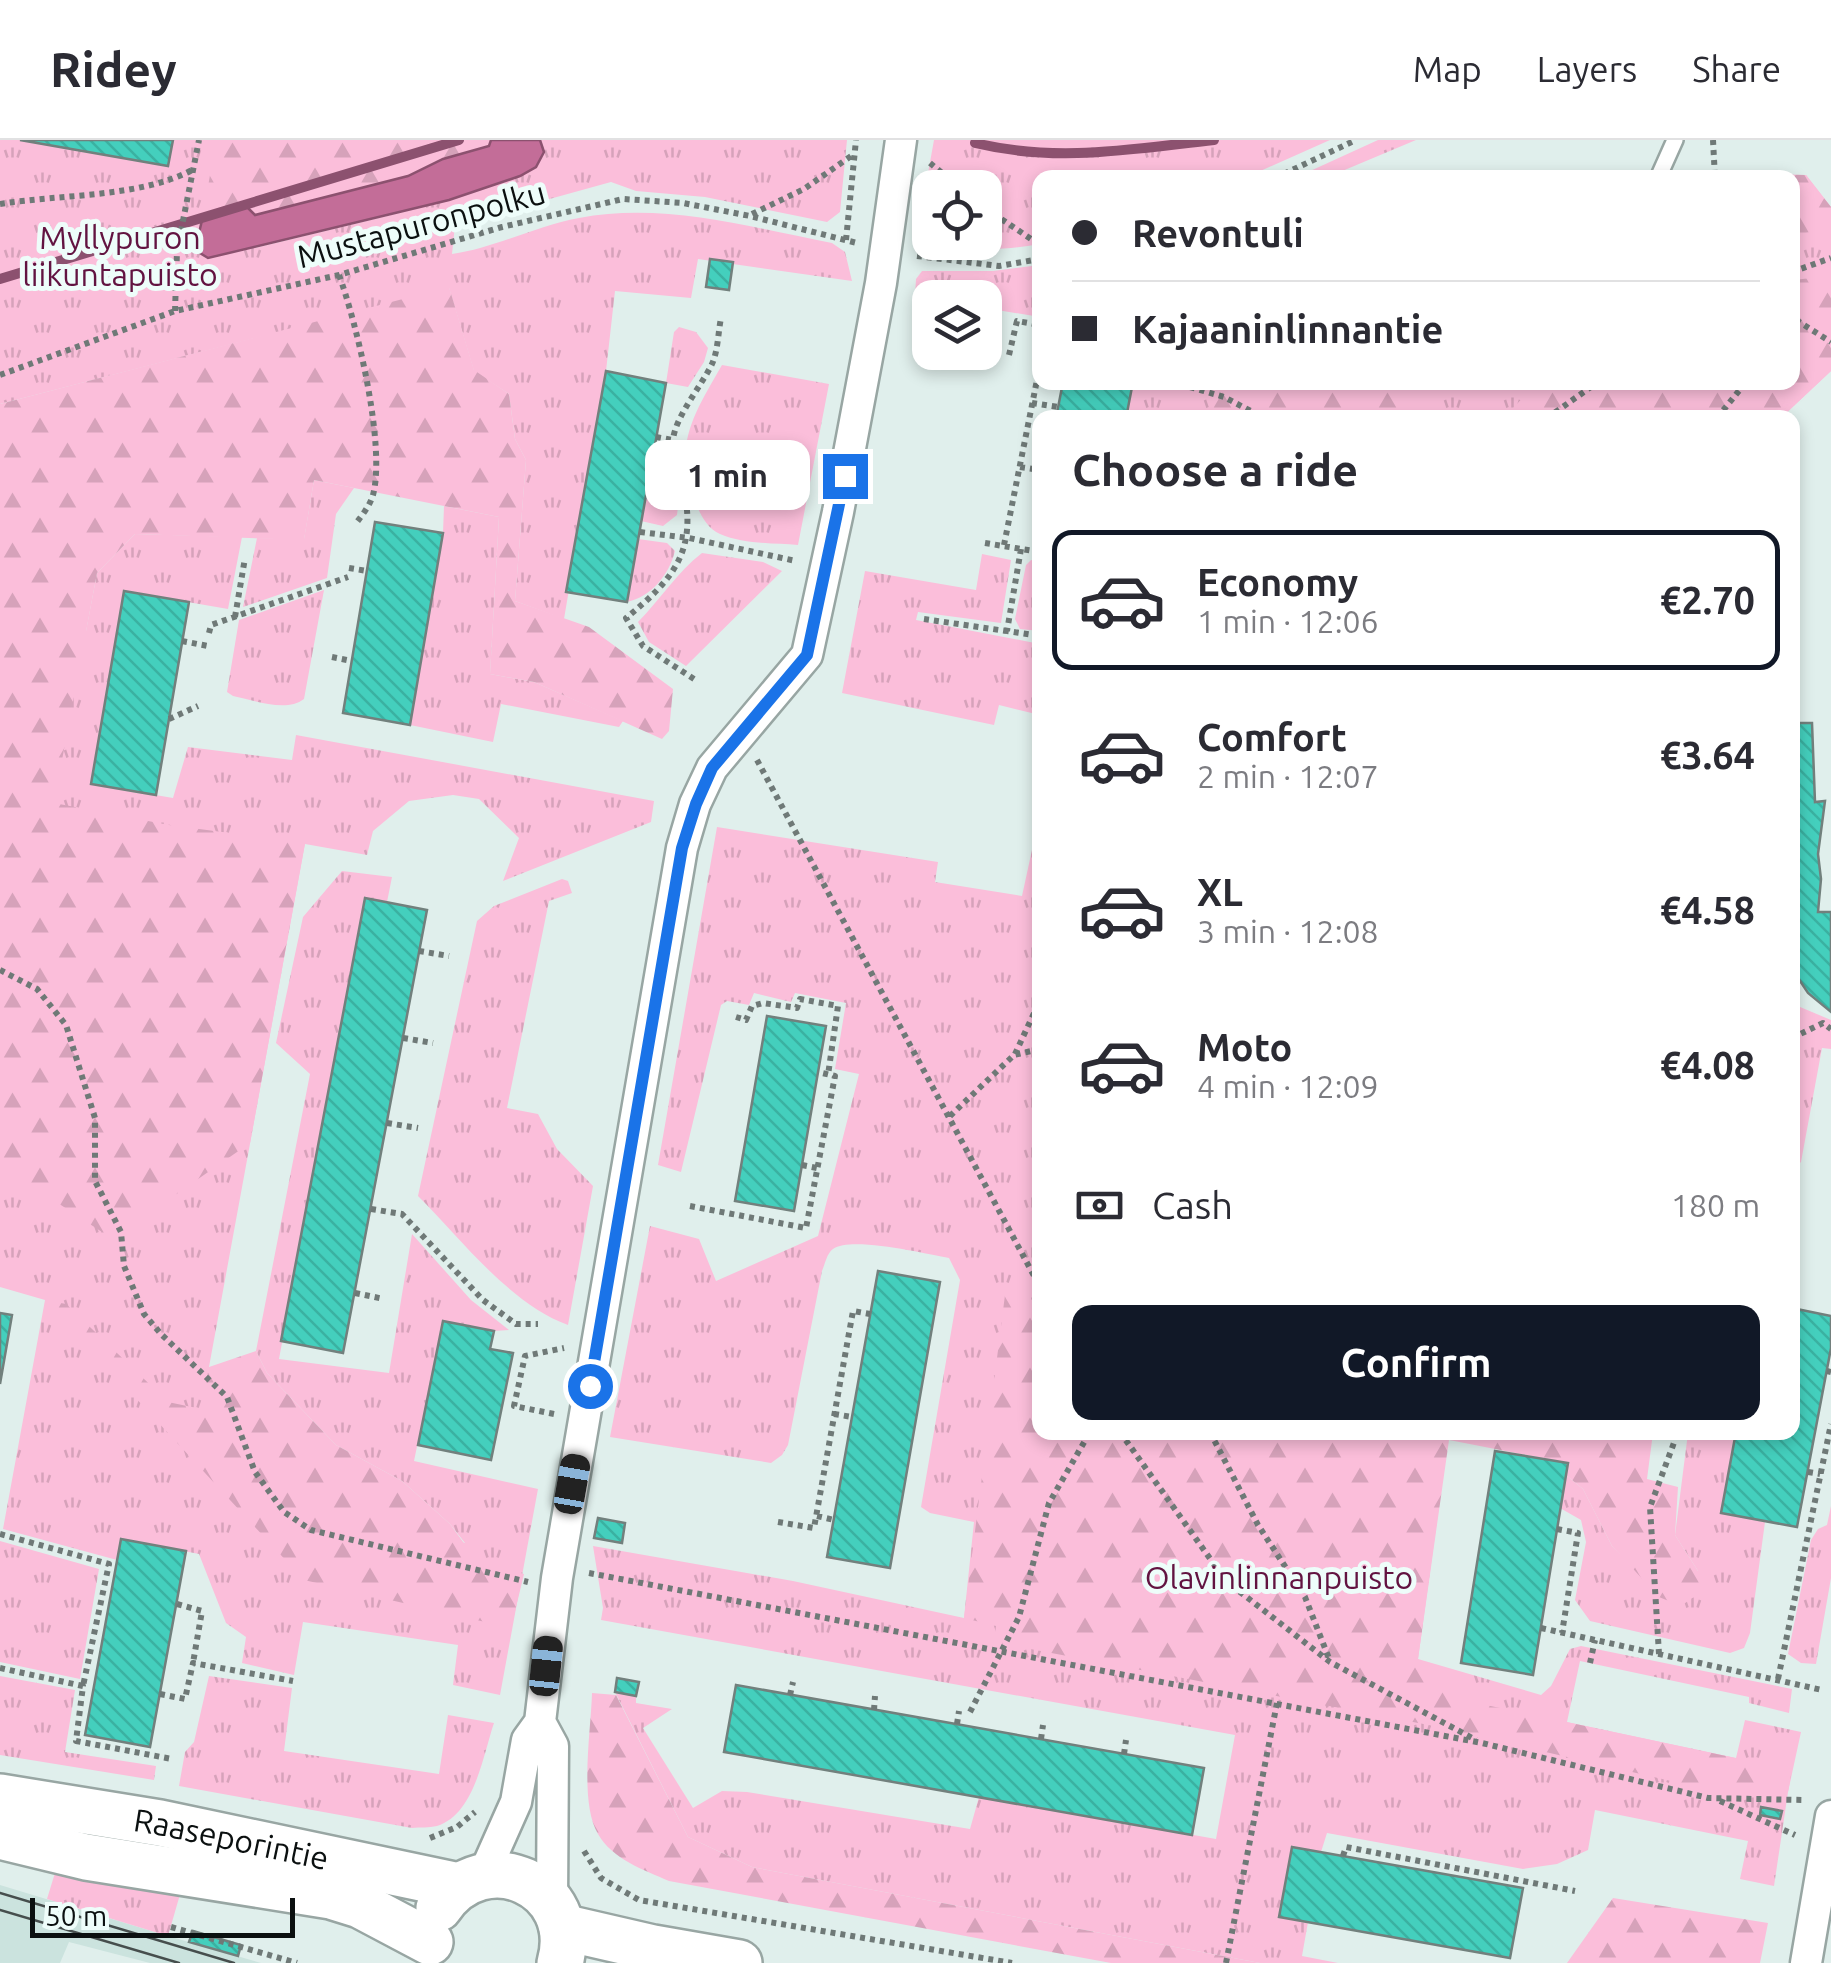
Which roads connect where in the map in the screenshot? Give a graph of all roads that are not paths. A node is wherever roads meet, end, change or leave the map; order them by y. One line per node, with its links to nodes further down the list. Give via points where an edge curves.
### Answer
1 (1674, 140): 3 (lane)
2 (912, 149): 4 (street, via 807,655 712,768 682,848)
3 (1661, 170)
4 (540, 1722): 8 (street, via 526,1740 516,1802); 9 (street, via 554,1746)
5 (0, 1798): 8 (main road, Raaseporintie)
6 (1831, 1816): 12 (street)
7 (0, 1836): 10 (main road, Raaseporintie, via 86,1858 331,1896 374,1911)
8 (471, 1881): 9 (main road, Raaseporintie, via 509,1876 534,1885); 10 (main road, via 441,1905)
9 (558, 1931): 11 (main road, Raaseporintie)
10 (433, 1952)
11 (739, 1963)
12 (1806, 1963)

